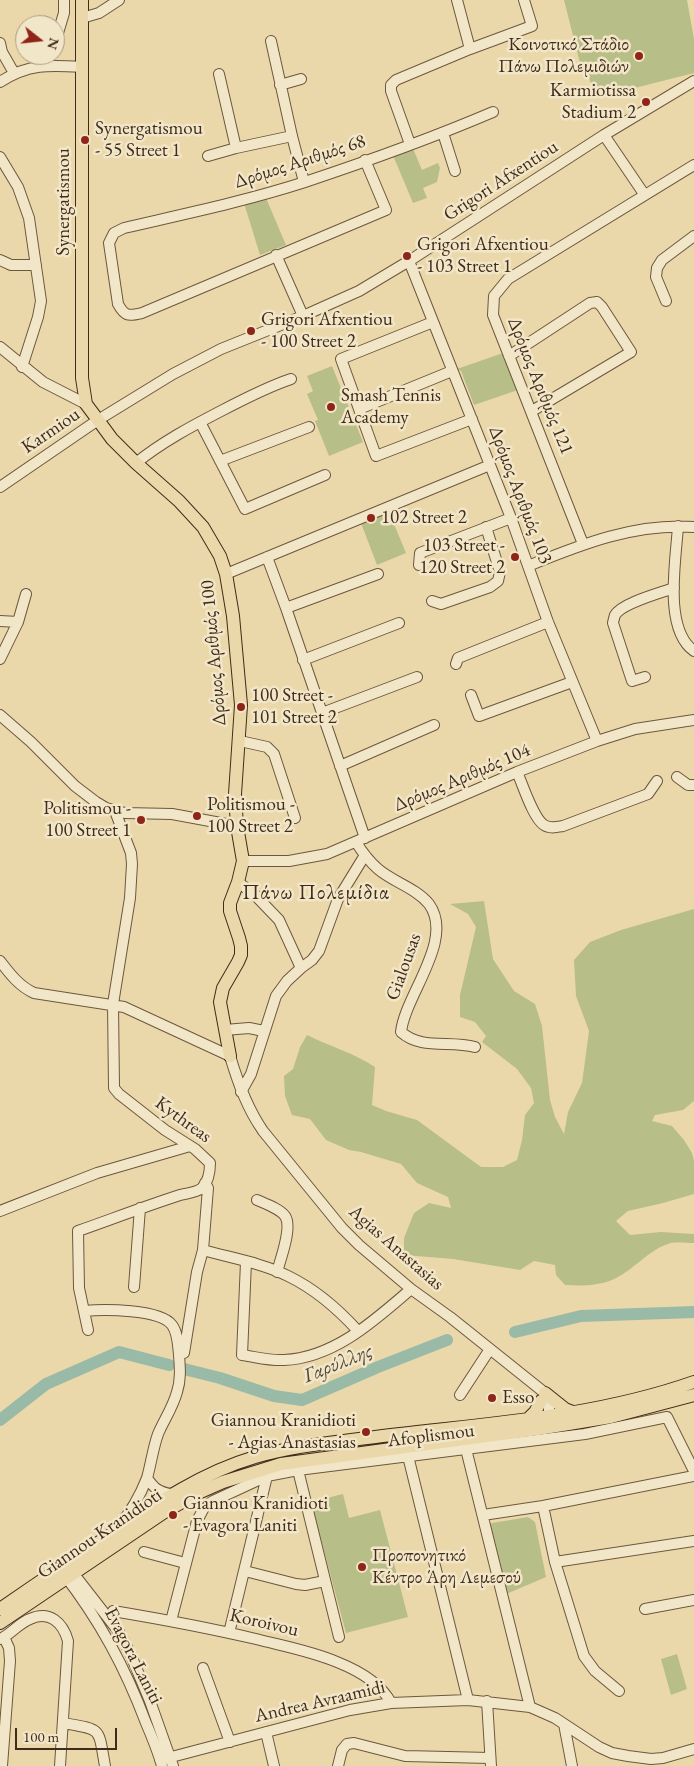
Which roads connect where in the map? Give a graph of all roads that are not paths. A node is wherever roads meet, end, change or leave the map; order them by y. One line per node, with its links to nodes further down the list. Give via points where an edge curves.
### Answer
1 (64, 0): 6 (street)
2 (82, 0): 7 (main road, Synergatismou)
3 (457, 0): 10 (street)
4 (524, 0): 10 (street, via 532,26)
5 (116, 1): 7 (street, via 99,13)
6 (63, 15)
7 (82, 18): 13 (main road, Synergatismou)
8 (271, 41): 19 (street)
9 (0, 42): 14 (street)
10 (470, 49): 24 (street, via 391,85)
11 (65, 63): 13 (street)
12 (35, 65): 14 (street)
13 (83, 67): 46 (main road, Synergatismou, via 82,378)
14 (14, 73): 17 (street)
15 (219, 74): 25 (street)
16 (301, 79): 19 (street)
17 (0, 82)
18 (694, 82): 22 (street, Grigori Afxentiou)
19 (280, 85): 23 (street)
20 (493, 112): 21 (street, Δρόμος Αριθμός 68)
21 (443, 133): 24 (street, Δρόμος Αριθμός 68); 30 (street)
22 (604, 135): 32 (street); 36 (street, Grigori Afxentiou)
23 (292, 136): 25 (street); 31 (street)
24 (410, 144): 28 (street, Δρόμος Αριθμός 68)
25 (236, 148): 26 (street)
26 (208, 156)
27 (0, 157): 37 (street, via 18,187 29,218)
28 (365, 160): 31 (street, Δρόμος Αριθμός 68); 34 (street, via 386,210)
29 (694, 165): 32 (street, Δρόμος Αριθμός 121)
30 (455, 171)
31 (304, 182): 34 (street, Δρόμος Αριθμός 68, via 124,228 114,233 109,244 118,304 122,312 130,316)
32 (644, 194): 42 (street, Δρόμος Αριθμός 121, via 508,279 494,296 493,315)
33 (694, 236): 38 (street, via 662,260 657,268 656,277)
34 (276, 255): 39 (street)
35 (0, 260): 37 (street, via 11,265)
36 (409, 262): 39 (street, Grigori Afxentiou, via 359,291); 40 (street, Δρόμος Αριθμός 103)
37 (36, 265): 43 (street, via 41,301)
38 (666, 301)
39 (303, 316): 50 (street, Grigori Afxentiou, via 221,349)
40 (434, 322): 44 (street, Δρόμος Αριθμός 103); 47 (street, via 341,359)
41 (0, 347): 43 (street)
42 (509, 356): 48 (street, Δρόμος Αριθμός 121); 48 (street, via 590,303 597,302 631,352)
43 (22, 367): 46 (street)
44 (452, 371): 47 (street); 49 (street, Δρόμος Αριθμός 103)
45 (291, 379): 51 (street, via 267,387)
46 (86, 404): 50 (main road, Δρόμος Αριθμός 100)
47 (360, 409): 49 (street, via 376,456)
48 (532, 411): 62 (street, Δρόμος Αριθμός 121)
49 (472, 419): 55 (street, Δρόμος Αριθμός 103)
50 (98, 420): 54 (main road, Δρόμος Αριθμός 100); 57 (street, Karmiou)
51 (200, 422): 53 (street); 54 (street, via 150,451)
52 (309, 427): 53 (street)
53 (220, 461): 56 (street, via 245,509)
54 (136, 463): 66 (main road, Δρόμος Αριθμός 100, via 179,501 202,527 220,556)
55 (490, 465): 58 (street, Δρόμος Αριθμός 103); 63 (street)
56 (325, 475)
57 (0, 487)
58 (511, 518): 61 (street); 65 (street, Δρόμος Αριθμός 103)
59 (678, 526): 60 (street); 62 (street, via 635,529); 68 (street)
60 (694, 527)
61 (486, 528): 64 (street, via 420,553); 70 (street, via 500,572 498,581 441,604)
62 (583, 544): 65 (street)
63 (267, 557): 66 (street); 71 (street, Gialousas)
64 (419, 565)
65 (528, 566): 74 (street, Δρόμος Αριθμός 103)
66 (226, 574): 88 (main road, Δρόμος Αριθμός 100, via 240,695)
67 (378, 574): 71 (street)
68 (674, 588): 76 (street, via 675,618 680,636); 81 (street, via 625,606 612,623 632,681)
69 (26, 594): 73 (street)
70 (432, 601)
71 (286, 608): 78 (street, Gialousas)
72 (0, 621): 73 (street)
73 (18, 622): 77 (street)
74 (548, 622): 79 (street, via 458,658); 82 (street, Δρόμος Αριθμός 103)
75 (399, 623): 78 (street)
76 (694, 651)
77 (0, 659)
78 (303, 660): 84 (street, Gialousas)
79 (456, 664)
80 (417, 677): 84 (street)
81 (645, 677)
82 (572, 682): 83 (street, via 479,716); 89 (street, Δρόμος Αριθμός 103)
83 (471, 695)
84 (322, 713): 90 (street, Gialousas)
85 (0, 715): 95 (street, via 74,786)
86 (694, 720): 89 (street, Δρόμος Αριθμός 104, via 635,729)
87 (434, 725): 90 (street)
88 (240, 741): 96 (street, via 267,747 274,754); 97 (main road, Δρόμος Αριθμός 100, via 235,794)
89 (597, 741): 91 (street, Δρόμος Αριθμός 104)
90 (340, 766): 98 (street, Gialousas)
91 (518, 772): 93 (street, via 538,819 552,828 648,794); 98 (street, Δρόμος Αριθμός 104)
92 (677, 777): 94 (street, via 688,785)
93 (656, 781)
94 (694, 785)
95 (114, 810): 97 (street, via 172,814); 104 (street, via 131,853 132,864 130,898)
96 (295, 818)
97 (237, 826): 100 (main road, Δρόμος Αριθμός 100)
98 (360, 840): 99 (street, Gialousas); 100 (street, Δρόμος Αριθμός 104, via 307,859)
99 (365, 855): 103 (street, via 338,899 319,951); 107 (street, Gialousas, via 378,869 429,904 436,920 436,935 427,965 402,1020 401,1032 420,1042)
100 (243, 861): 101 (main road, Agias Anastasias)
101 (238, 882): 103 (street, via 278,920); 105 (main road, Agias Anastasias, via 230,911 240,938 241,955 221,995)
102 (0, 961): 104 (street, via 25,989)
103 (300, 968): 106 (street, via 276,996)
104 (113, 1004): 108 (street); 110 (street, Kythreas, via 114,1088)
105 (225, 1030): 106 (street); 108 (main road, Agias Anastasias)
106 (264, 1030): 109 (street, via 251,1074)
107 (475, 1047)
108 (230, 1056): 109 (street, Agias Anastasias)
109 (241, 1092): 119 (street, Agias Anastasias, via 263,1131 342,1228)
110 (190, 1146): 111 (street, Kythreas, via 210,1163); 114 (street, via 97,1173)
111 (205, 1183): 113 (street, via 197,1191); 115 (street, via 208,1188)
112 (258, 1200): 117 (street, via 285,1216 287,1221 288,1230)
113 (140, 1208): 118 (street); 120 (street, via 78,1231 79,1280)
114 (0, 1211)
115 (203, 1250): 116 (street); 124 (street)
116 (246, 1262): 117 (street); 122 (street, via 242,1355 271,1360 300,1358 324,1351)
117 (277, 1272): 122 (street, via 318,1294)
118 (134, 1287)
119 (411, 1289): 122 (street); 123 (street, Agias Anastasias)
120 (84, 1311): 121 (street); 138 (street, via 159,1316 175,1331 180,1383 159,1431)
121 (88, 1330)
122 (358, 1331)
123 (490, 1349): 126 (street, Agias Anastasias); 127 (street)
124 (184, 1353)
125 (694, 1382): 129 (main road, via 633,1400)
126 (542, 1394): 129 (main road); 130 (main road, via 538,1409); 131 (street)
127 (460, 1395)
128 (694, 1395): 131 (main road, via 619,1416)
129 (573, 1412): 131 (main road)
130 (528, 1419): 131 (main road, Giannou Kranidioti); 139 (main road, Giannou Kranidioti, via 280,1450 213,1472)
131 (547, 1420): 147 (main road, Giannou Kranidioti, via 282,1464 257,1471 198,1493)
132 (466, 1449): 133 (street, Afoplismou); 135 (street, Afoplismou, via 585,1434 667,1417); 141 (street)
133 (408, 1456): 134 (street, Afoplismou); 161 (street)
134 (298, 1470): 136 (street, Afoplismou); 149 (street)
135 (694, 1471)
136 (267, 1476): 146 (street, Afoplismou, via 205,1506 197,1521); 148 (street)
137 (694, 1476): 140 (street)
138 (147, 1478): 139 (street, via 159,1492); 142 (street, via 133,1506)
139 (171, 1494): 142 (main road, Giannou Kranidioti)
140 (543, 1506): 141 (street); 145 (street)
141 (483, 1515): 164 (street)
142 (114, 1532): 147 (main road, Giannou Kranidioti)
143 (694, 1541): 145 (street)
144 (144, 1552): 146 (street)
145 (555, 1562): 160 (street, via 584,1656 595,1671)
146 (185, 1563): 154 (street, Afoplismou)
147 (66, 1571): 151 (main road, Giannou Kranidioti); 155 (main road, Giannou Kranidioti); 170 (street, Evagora Laniti, via 119,1632 150,1701); 172 (street, Evagora Laniti, via 104,1631 125,1672)
148 (245, 1571): 149 (street, via 296,1584); 156 (street)
149 (325, 1581): 157 (street)
150 (694, 1600): 152 (street)
151 (0, 1609)
152 (644, 1609)
153 (113, 1610): 154 (street, Koroivou)
154 (171, 1621): 156 (street, Koroivou)
155 (0, 1623)
156 (229, 1633): 163 (street, Koroivou, via 338,1662 374,1682)
157 (339, 1637)
158 (2, 1638): 165 (street, via 31,1618 49,1616 60,1623 68,1641); 173 (street, via 9,1648 10,1661)
159 (203, 1668): 168 (street)
160 (619, 1691)
161 (468, 1700): 162 (street, Andrea Avraamidi); 163 (street, Andrea Avraamidi)
162 (487, 1701): 164 (street, Andrea Avraamidi); 171 (street)
163 (390, 1703): 167 (street, Andrea Avraamidi)
164 (530, 1707): 166 (street, Andrea Avraamidi)
165 (63, 1723): 174 (street); 175 (street, via 96,1731)
166 (564, 1724): 169 (street, via 612,1753 640,1759 663,1758); 178 (street)
167 (266, 1732): 168 (street, Andrea Avraamidi); 176 (street)
168 (230, 1742): 170 (street, Andrea Avraamidi)
169 (694, 1749)
170 (172, 1762): 172 (street, Andrea Avraamidi)
171 (491, 1762): 177 (street, via 405,1756 347,1744)
172 (161, 1763)
173 (2, 1766)
174 (60, 1766)
175 (106, 1766)
176 (274, 1766)
177 (338, 1766)
178 (572, 1766)

